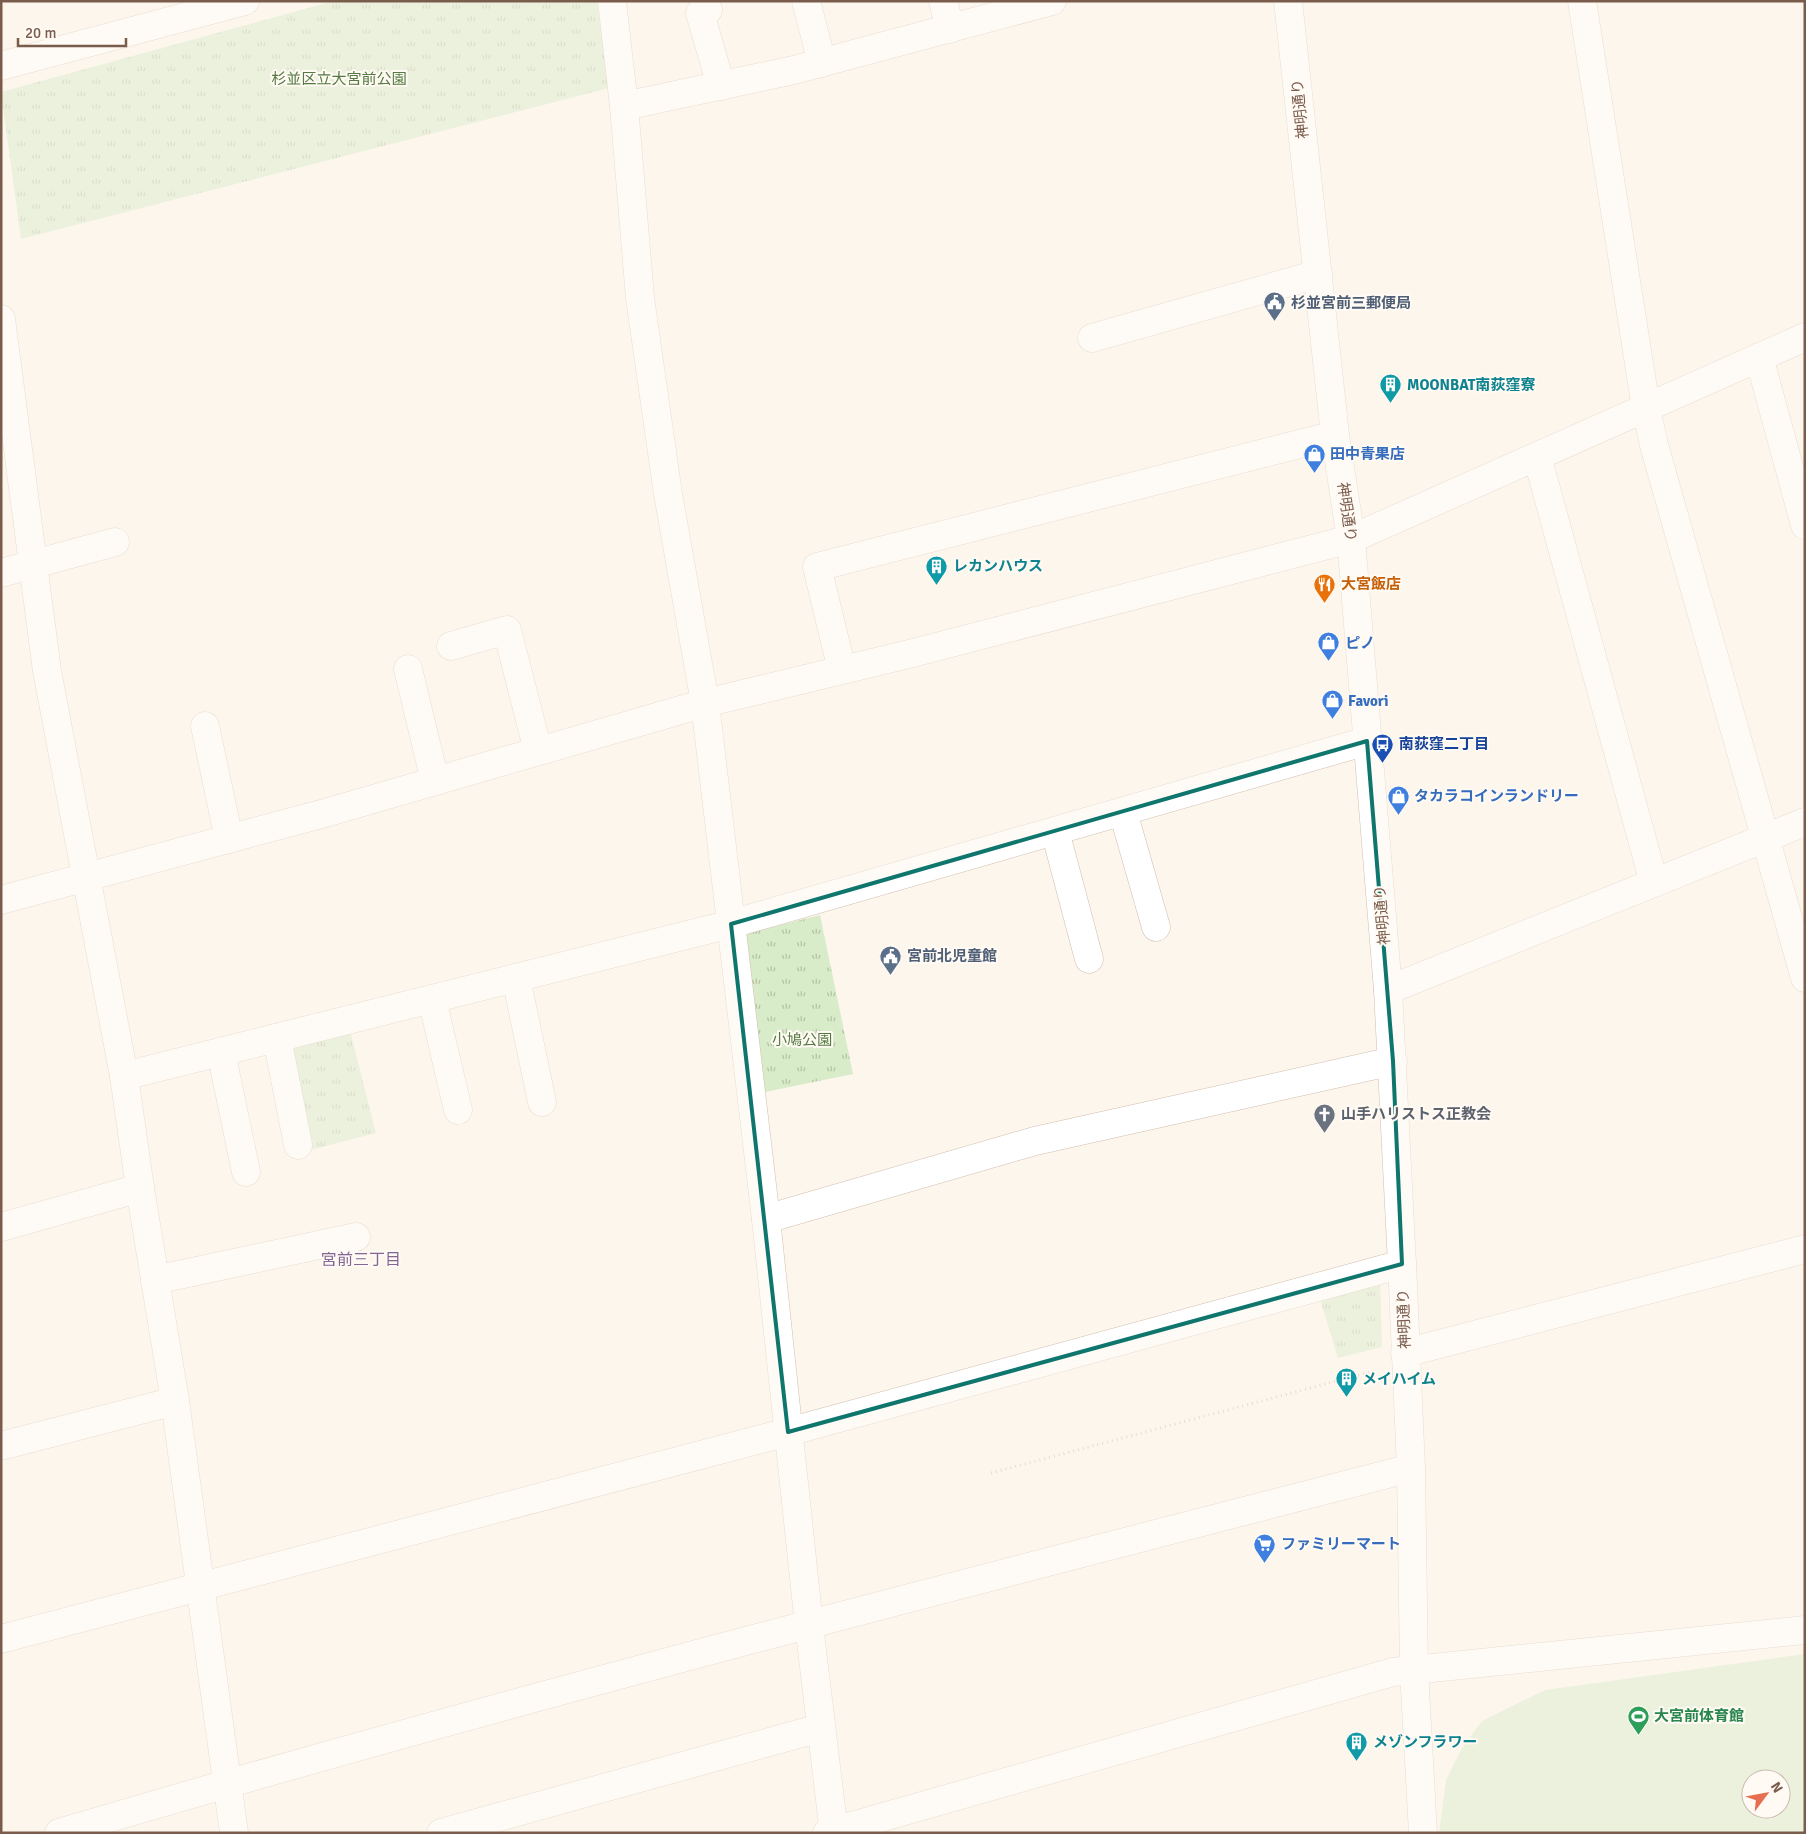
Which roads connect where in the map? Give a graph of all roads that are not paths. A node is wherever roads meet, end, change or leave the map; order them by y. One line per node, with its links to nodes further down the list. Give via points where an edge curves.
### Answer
1 (245, 1): 11 (street)
2 (612, 1): 13 (street)
3 (706, 1): 12 (street, via 708,10 700,13)
4 (806, 1): 10 (street)
5 (943, 1): 9 (street)
6 (1052, 1): 9 (street)
7 (1288, 1): 14 (street, 神明通り)
8 (1582, 1): 19 (street)
9 (950, 29): 10 (street)
10 (822, 63): 12 (street)
11 (1, 66)
12 (721, 86): 13 (street)
13 (624, 106): 30 (street, via 640,298 668,494)
14 (1318, 274): 17 (street); 20 (street, 神明通り)
15 (1, 319): 25 (street)
16 (1805, 337): 18 (street)
17 (1092, 338)
18 (1759, 357): 19 (street); 22 (street)
19 (1646, 408): 21 (street); 38 (street)
20 (1335, 435): 23 (street, 神明通り); 29 (street, via 817,567)
21 (1538, 456): 23 (street); 41 (street)
22 (1805, 525)
23 (1351, 539): 29 (street); 32 (street, 神明通り)
24 (115, 542): 25 (street)
25 (33, 565): 26 (street); 40 (street, via 47,671)
26 (1, 573)
27 (451, 646): 33 (street, via 507,630)
28 (408, 669): 34 (street)
29 (842, 670): 30 (street)
30 (705, 703): 33 (street); 43 (street)
31 (204, 726): 39 (street)
32 (1367, 742): 35 (street); 48 (street, 神明通り)
33 (538, 751): 34 (street)
34 (435, 781): 39 (street)
35 (1123, 812): 37 (street); 44 (street)
36 (1805, 822): 38 (street)
37 (1055, 831): 43 (street); 45 (street)
38 (1766, 838): 41 (street); 47 (street)
39 (229, 839): 40 (street)
40 (87, 877): 42 (street); 53 (street)
41 (1654, 883): 48 (street)
42 (1, 900)
43 (731, 924): 46 (street); 59 (street)
44 (1156, 927)
45 (1089, 959)
46 (516, 978): 49 (street); 54 (street)
47 (1805, 978)
48 (1388, 990): 52 (street, 神明通り)
49 (432, 999): 50 (street); 55 (street)
50 (277, 1038): 51 (street); 56 (street)
51 (221, 1052): 53 (street); 57 (street)
52 (1393, 1061): 59 (street, via 1036,1141); 63 (street, 神明通り)
53 (124, 1076): 58 (street)
54 (542, 1102)
55 (458, 1110)
56 (298, 1145)
57 (246, 1172)
58 (140, 1188): 60 (street); 64 (street)
59 (766, 1219): 67 (street)
60 (1, 1227)
61 (356, 1237): 64 (street)
62 (1805, 1249): 65 (street)
63 (1402, 1264): 65 (street, 神明通り); 67 (street)
64 (155, 1280): 66 (street)
65 (1406, 1353): 69 (street, 神明通り)
66 (175, 1401): 68 (street); 70 (street)
67 (788, 1432): 70 (street); 71 (street)
68 (1, 1446)
69 (1410, 1468): 71 (street); 74 (street, 神明通り)
70 (200, 1586): 73 (street); 76 (street)
71 (809, 1625): 75 (street); 76 (street)
72 (1805, 1630): 74 (street)
73 (1, 1639)
74 (1414, 1670): 77 (street, via 1384,1675); 81 (street, 神明通り)
75 (820, 1728): 77 (street); 80 (street)
76 (226, 1783): 78 (street); 79 (street)
77 (832, 1832)
78 (59, 1833)
79 (234, 1833)
80 (441, 1833)
81 (1424, 1833)

